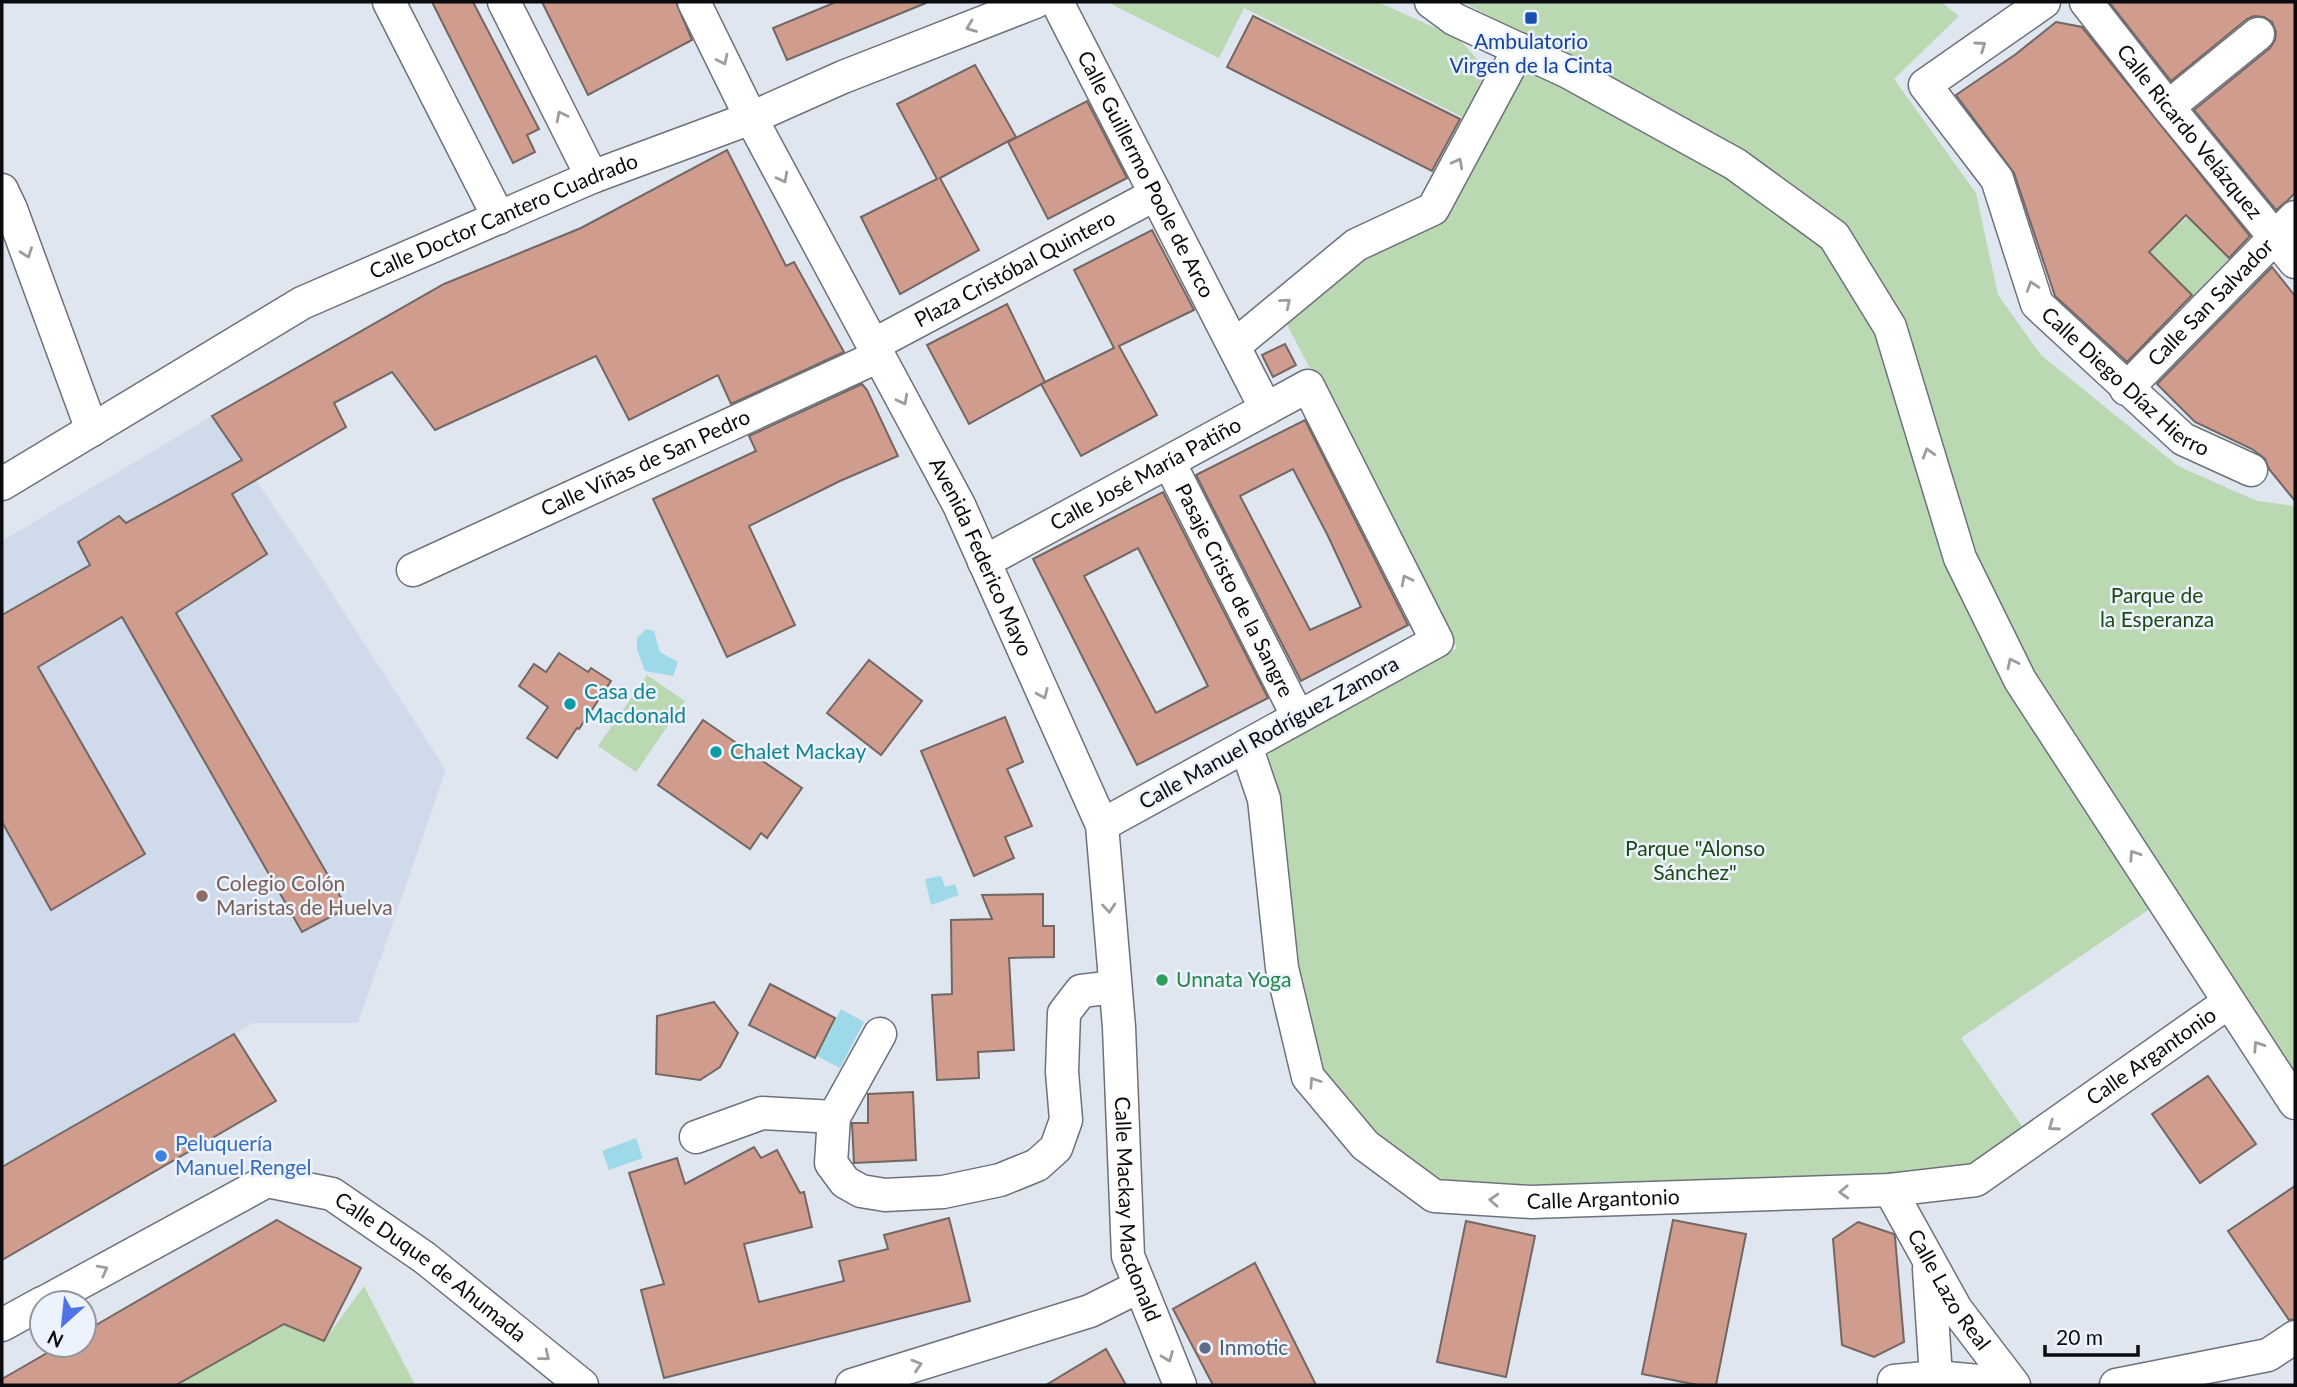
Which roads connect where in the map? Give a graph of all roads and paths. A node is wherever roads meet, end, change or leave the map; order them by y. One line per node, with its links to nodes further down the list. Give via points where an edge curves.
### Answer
1 (389, 2): 17 (street)
2 (504, 2): 14 (street, one-way to 2)
3 (694, 2): 13 (street, Avenida Federico Mayo, one-way to 13)
4 (1034, 2): 13 (street, Calle Doctor Cantero Cuadrado, one-way to 13)
5 (1057, 2): 16 (street, Calle Guillermo Poole de Arco)
6 (1410, 2): 9 (street)
7 (2044, 2): 22 (street, Calle Diego Díaz Hierro, one-way to 7, via 2037,304 1997,179 1925,85)
8 (2086, 2): 12 (street, Calle Ricardo Velázquez)
9 (1442, 11): 11 (street)
10 (2258, 34): 12 (street)
11 (1519, 49): 20 (street, one-way to 11, via 1356,245 1433,209); 35 (street, one-way to 11, via 2020,680 1960,558 1890,327 1834,236 1735,164)
12 (2168, 107): 18 (street, Calle Ricardo Velázquez)
13 (751, 118): 14 (street, Calle Doctor Cantero Cuadrado); 21 (street, Avenida Federico Mayo, one-way to 21)
14 (592, 177): 17 (street, Calle Doctor Cantero Cuadrado)
15 (2, 190): 24 (street, one-way to 24)
16 (1156, 194): 20 (street, Calle Guillermo Poole de Arco); 21 (street, Plaza Cristóbal Quintero)
17 (499, 218): 24 (street, Calle Doctor Cantero Cuadrado, via 302,303)
18 (2285, 227): 19 (street, Calle Ricardo Velázquez); 22 (street, Calle San Salvador)
19 (2295, 262)
20 (1234, 346): 23 (street, Calle Guillermo Poole de Arco)
21 (876, 351): 28 (street, Avenida Federico Mayo, one-way to 28, via 959,505); 29 (street, Calle Viñas de San Pedro)
22 (2126, 389): 26 (street, Calle Diego Díaz Hierro, via 2183,439)
23 (1266, 409): 25 (street, Calle José María Patiño); 30 (street, Calle José María Patiño, one-way to 23, via 1308,386)
24 (92, 430): 27 (street, Calle Doctor Cantero Cuadrado)
25 (1169, 462): 28 (street, Calle José María Patiño); 31 (street, Pasaje Cristo de la Sangre)
26 (2251, 470)
27 (2, 484)
28 (984, 562): 33 (street, Avenida Federico Mayo, one-way to 33)
29 (413, 570)
30 (1437, 641): 31 (street, Calle Manuel Rodríguez Zamora)
31 (1298, 717): 32 (street, Calle Manuel Rodríguez Zamora)
32 (1246, 746): 33 (street, Calle Manuel Rodríguez Zamora); 41 (street, Calle Argantonio, one-way to 32, via 1531,1202 1434,1196 1364,1145 1308,1077 1282,968 1264,799)
33 (1102, 825): 34 (street, Avenida Federico Mayo, one-way to 34)
34 (1115, 987): 36 (street, Avenida Federico Mayo); 39 (street, via 1081,991 1064,1013 1066,1120 1056,1148 1037,1165 1000,1180 943,1192 885,1195 861,1191 845,1182 831,1163)
35 (2229, 1002): 38 (street, one-way to 35); 41 (street, Calle Argantonio, one-way to 41, via 1976,1180)
36 (1119, 1027): 43 (street, Calle Mackay Macdonald, via 1128,1256)
37 (880, 1034): 39 (street)
38 (2295, 1103)
39 (834, 1117): 40 (street, via 762,1113)
40 (696, 1137)
41 (1889, 1190): 42 (street, Calle Lazo Real)
42 (1929, 1261): 48 (street); 50 (street, Calle Lazo Real, via 1956,1309)
43 (1140, 1286): 52 (street, one-way to 43, via 1090,1311); 53 (street, Calle Mackay Macdonald, one-way to 53)
44 (68, 1289): 51 (street, Calle Duque de Ahumada, one-way to 51, via 267,1181 332,1194 425,1258)
45 (28, 1311): 46 (street, Calle Duque de Ahumada)
46 (2, 1325)
47 (2295, 1338): 54 (street, via 2268,1355)
48 (1936, 1377): 49 (street); 50 (street)
49 (1894, 1381)
50 (2012, 1384)
51 (582, 1385)
52 (852, 1385)
53 (1180, 1385)
54 (2116, 1385)

